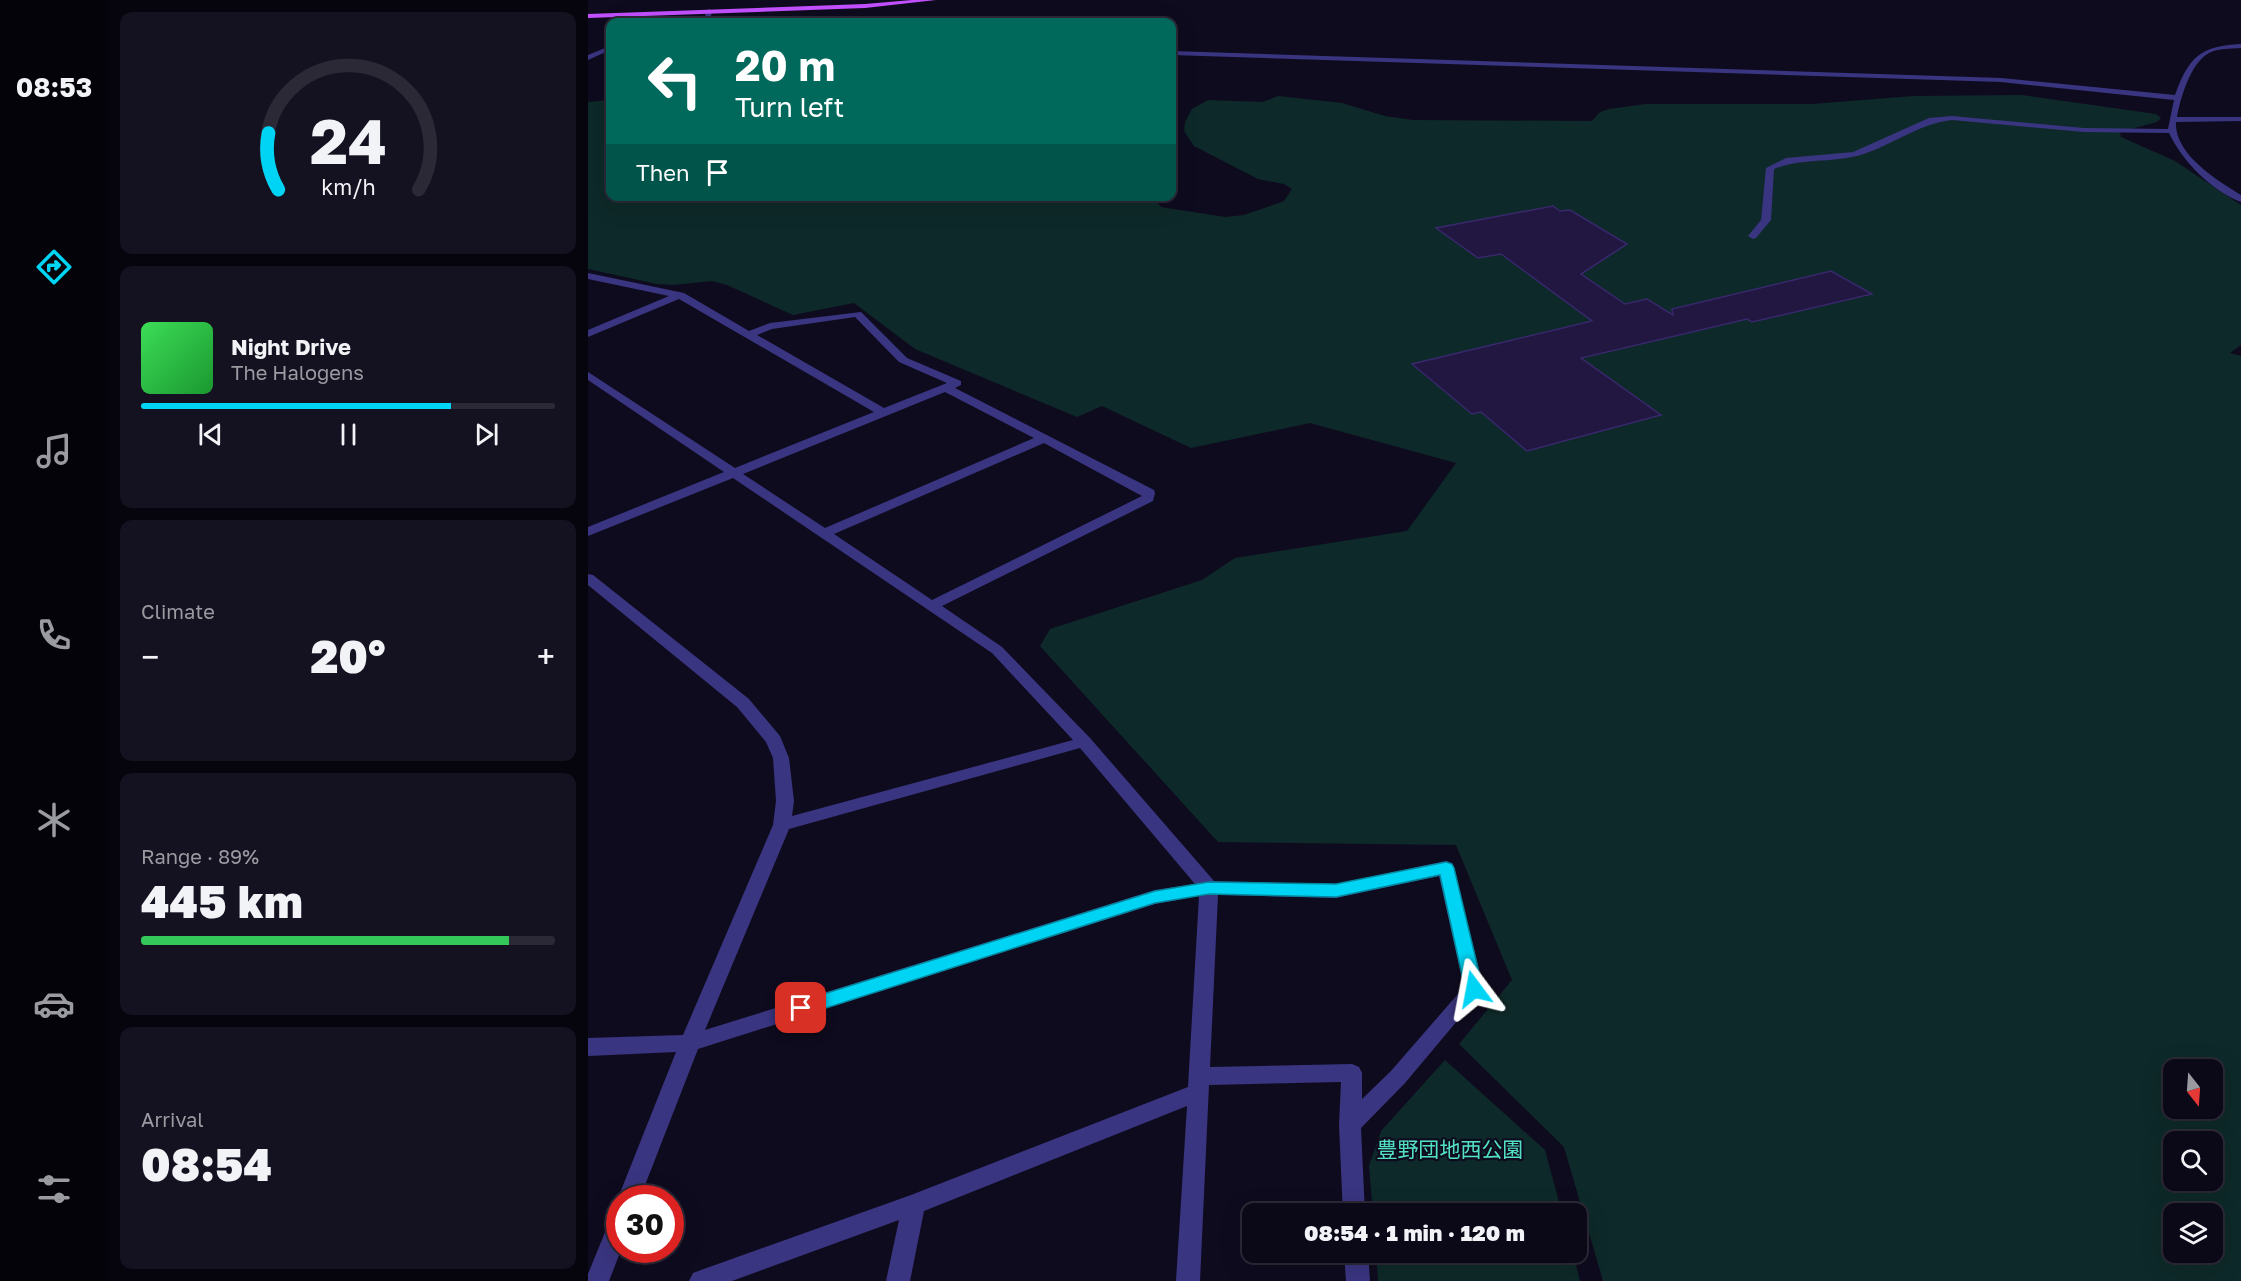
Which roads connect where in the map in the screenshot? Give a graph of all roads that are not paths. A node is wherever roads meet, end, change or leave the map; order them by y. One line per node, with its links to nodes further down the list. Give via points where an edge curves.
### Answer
1 (933, 0): 2 (main road)
2 (709, 11): 3 (main road); 6 (street)
3 (635, 14): 4 (main road); 5 (street)
4 (588, 16)
5 (632, 18)
6 (708, 18)
7 (2241, 46): 11 (street, via 2219,47 2199,56 2188,72)
8 (606, 50): 10 (street)
9 (1176, 53): 11 (street, via 1998,80)
10 (588, 58)
11 (2180, 98): 13 (street)
12 (2241, 118): 13 (street)
13 (2172, 119): 14 (street)
14 (2172, 130): 15 (street, via 2197,166); 16 (street, via 2084,130 1952,118 1932,120 1855,154 1786,161 1770,168 1766,220)
15 (2241, 199)
16 (1753, 236)
17 (588, 276): 18 (street)
18 (680, 295): 19 (street); 20 (street)
19 (588, 334)
20 (750, 334): 22 (street, via 770,326 857,314 903,360 957,383); 23 (street)
21 (588, 375): 25 (street)
22 (947, 388): 23 (street); 24 (street)
23 (882, 411): 25 (street)
24 (1043, 439): 27 (street); 29 (street, via 1149,493 1148,498)
25 (732, 473): 26 (street); 27 (street)
26 (588, 532)
27 (824, 534): 29 (street)
28 (588, 578): 31 (street, via 743,703 774,740 781,758 785,801)
29 (931, 606): 30 (street, via 997,650)
30 (1084, 741): 31 (street); 32 (street)
31 (782, 825): 33 (street)
32 (1209, 888): 33 (street, via 1155,897); 35 (street); 36 (street, via 1336,891 1446,868 1474,989 1398,1077)
33 (690, 1043): 34 (street); 37 (street)
34 (588, 1047)
35 (1198, 1085): 36 (street, via 1352,1073); 39 (street); 45 (street)
36 (1350, 1125): 38 (street)
37 (634, 1185)
38 (1354, 1203)
39 (914, 1204): 43 (street); 44 (street)
40 (606, 1258): 42 (street)
41 (1357, 1263): 46 (street)
42 (597, 1281)
43 (701, 1281)
44 (898, 1281)
45 (1188, 1281)
46 (1358, 1281)

